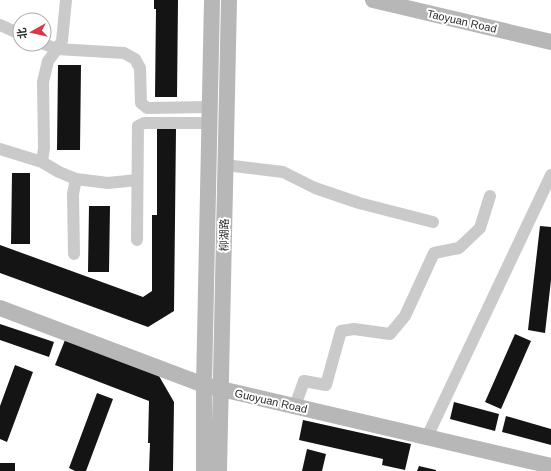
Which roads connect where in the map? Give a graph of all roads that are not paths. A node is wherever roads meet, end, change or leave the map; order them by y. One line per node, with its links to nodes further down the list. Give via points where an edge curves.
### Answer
1 (66, 0): 9 (street, via 62,41)
2 (212, 0): 10 (main road, 柳湖路)
3 (229, 0): 13 (main road, 柳湖路)
4 (373, 0): 7 (main road, Taoyuan Road)
5 (0, 25): 6 (street)
6 (12, 30)
7 (551, 42)
8 (52, 47): 9 (street)
9 (57, 49): 10 (street, via 124,53 135,59 140,68 141,103 147,108); 12 (street, via 48,61 43,82)
10 (210, 115): 16 (street, via 144,123 138,126); 22 (main road, 柳湖路)
11 (0, 149): 12 (street)
12 (42, 162): 15 (street)
13 (226, 164): 18 (street, via 283,172 315,188 359,203); 23 (main road, 柳湖路)
14 (551, 175): 25 (street)
15 (76, 179): 16 (street, via 108,184); 20 (street)
16 (137, 180): 19 (street)
17 (490, 196): 24 (street, via 480,228 459,248 434,253 405,316 390,334 354,329 341,331 326,385 304,381)
18 (433, 222)
19 (137, 240)
20 (74, 254)
21 (0, 308): 22 (main road, Guoyuan Road)
22 (204, 385): 23 (main road, Guoyuan Road); 27 (main road, 柳湖路)
23 (221, 389): 24 (main road, Guoyuan Road); 28 (main road, 柳湖路)
24 (295, 406): 25 (main road, Guoyuan Road)
25 (427, 437): 26 (main road, Guoyuan Road)
26 (551, 466)
27 (204, 471)
28 (219, 471)

